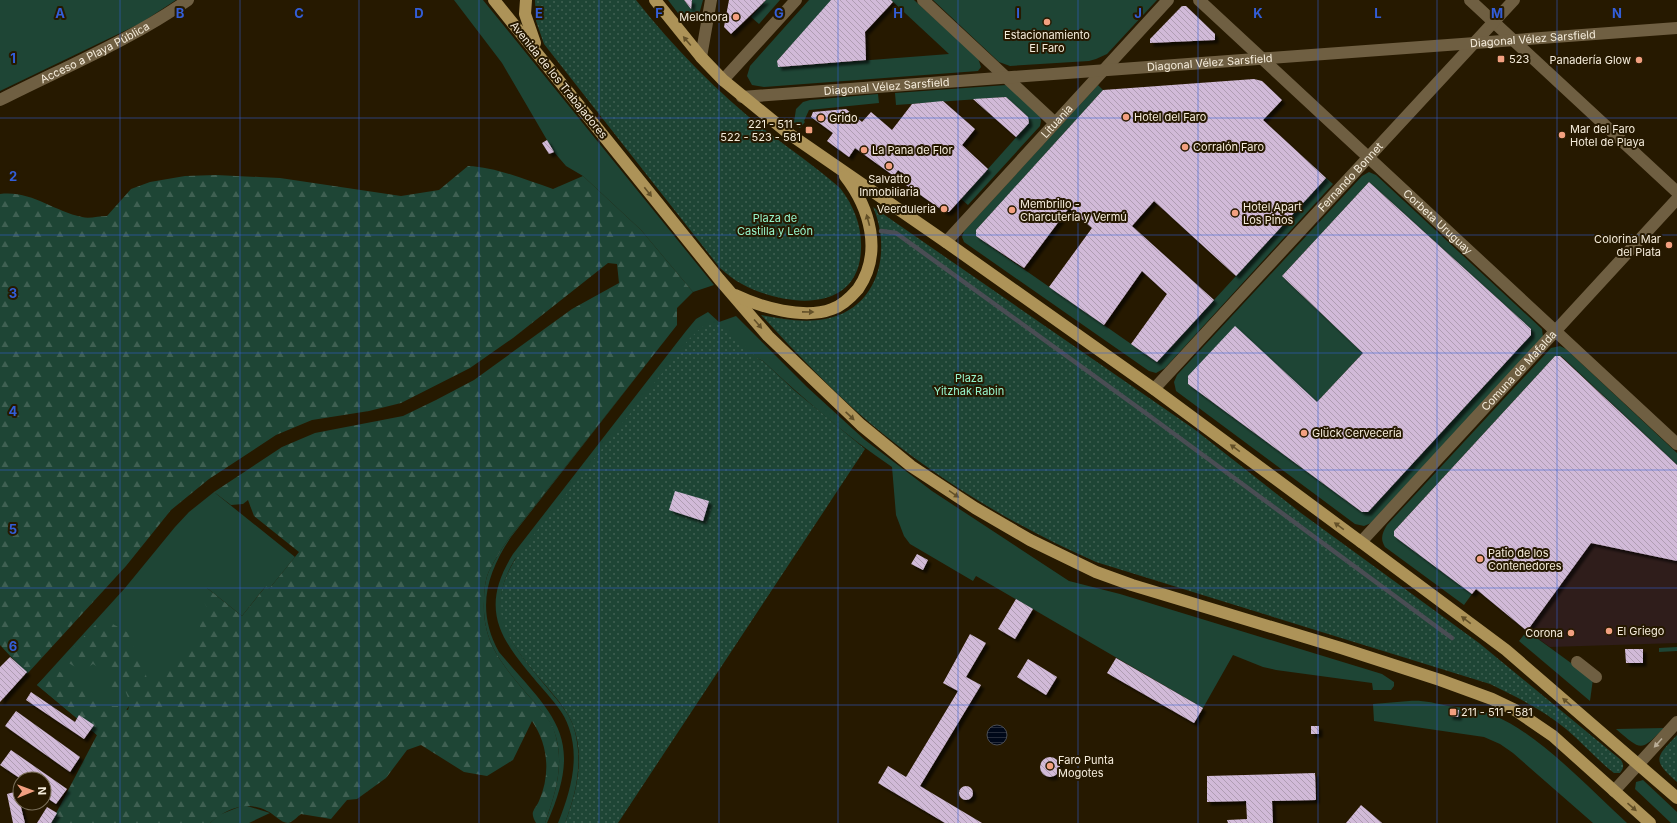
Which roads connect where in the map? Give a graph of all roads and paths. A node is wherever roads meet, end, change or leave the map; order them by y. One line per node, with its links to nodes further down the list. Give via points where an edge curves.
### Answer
1 (188, 0): 23 (street, Acceso a Playa Pública, via 125,39)
2 (494, 0): 16 (main road, Avenida de los Trabajadores)
3 (526, 0): 16 (main road, via 528,28)
4 (655, 0): 17 (main road, one-way to 4)
5 (711, 0): 17 (street)
6 (796, 0): 21 (street)
7 (923, 0): 20 (street)
8 (1168, 0): 19 (street, Lituania)
9 (1199, 0): 18 (street, Corbeta Uruguay)
10 (1470, 0): 12 (street)
11 (1514, 0): 12 (street, Fernando Bonnet)
12 (1494, 22): 14 (street); 15 (street, Fernando Bonnet)
13 (1677, 28): 14 (street, Diagonal Vélez Sarsfield)
14 (1514, 40): 15 (street, Diagonal Vélez Sarsfield); 27 (street)
15 (1474, 43): 18 (street, Diagonal Vélez Sarsfield); 25 (street, Fernando Bonnet)
16 (538, 53): 30 (main road, Avenida de los Trabajadores, one-way to 30)
17 (701, 57): 21 (main road)
18 (1261, 59): 19 (street, Diagonal Vélez Sarsfield); 25 (street, Corbeta Uruguay)
19 (1102, 71): 20 (street, Diagonal Vélez Sarsfield); 24 (street, Lituania)
20 (1007, 78): 22 (street, Diagonal Vélez Sarsfield); 24 (street)
21 (723, 80): 22 (main road)
22 (742, 97): 26 (main road)
23 (0, 100)
24 (1055, 123): 29 (street, Lituania)
25 (1367, 158): 31 (street, Corbeta Uruguay); 32 (street, Fernando Bonnet)
26 (839, 168): 29 (main road); 30 (main road, one-way to 26, via 772,309 817,312 832,310 854,294 871,260 871,231 857,192)
27 (1677, 192)
28 (1677, 199): 31 (street, Comuna de Mafalda)
29 (946, 242): 32 (main road)
30 (730, 292): 39 (main road, Avenida de los Trabajadores, one-way to 39, via 768,336 861,425 912,466 975,508 1030,540 1096,572 1132,585 1341,648 1492,699 1536,722)
31 (1556, 330): 33 (street, Corbeta Uruguay); 34 (street, Comuna de Mafalda)
32 (1154, 389): 34 (main road, one-way to 32)
33 (1677, 444)
34 (1361, 542): 38 (main road, one-way to 34, via 1506,650)
35 (1577, 662): 36 (street)
36 (1596, 677)
37 (1677, 722): 38 (street, one-way to 38)
38 (1639, 764): 39 (street); 40 (main road)
39 (1614, 791): 41 (main road, Avenida de los Trabajadores, one-way to 41)
40 (1677, 798)
41 (1650, 823)

